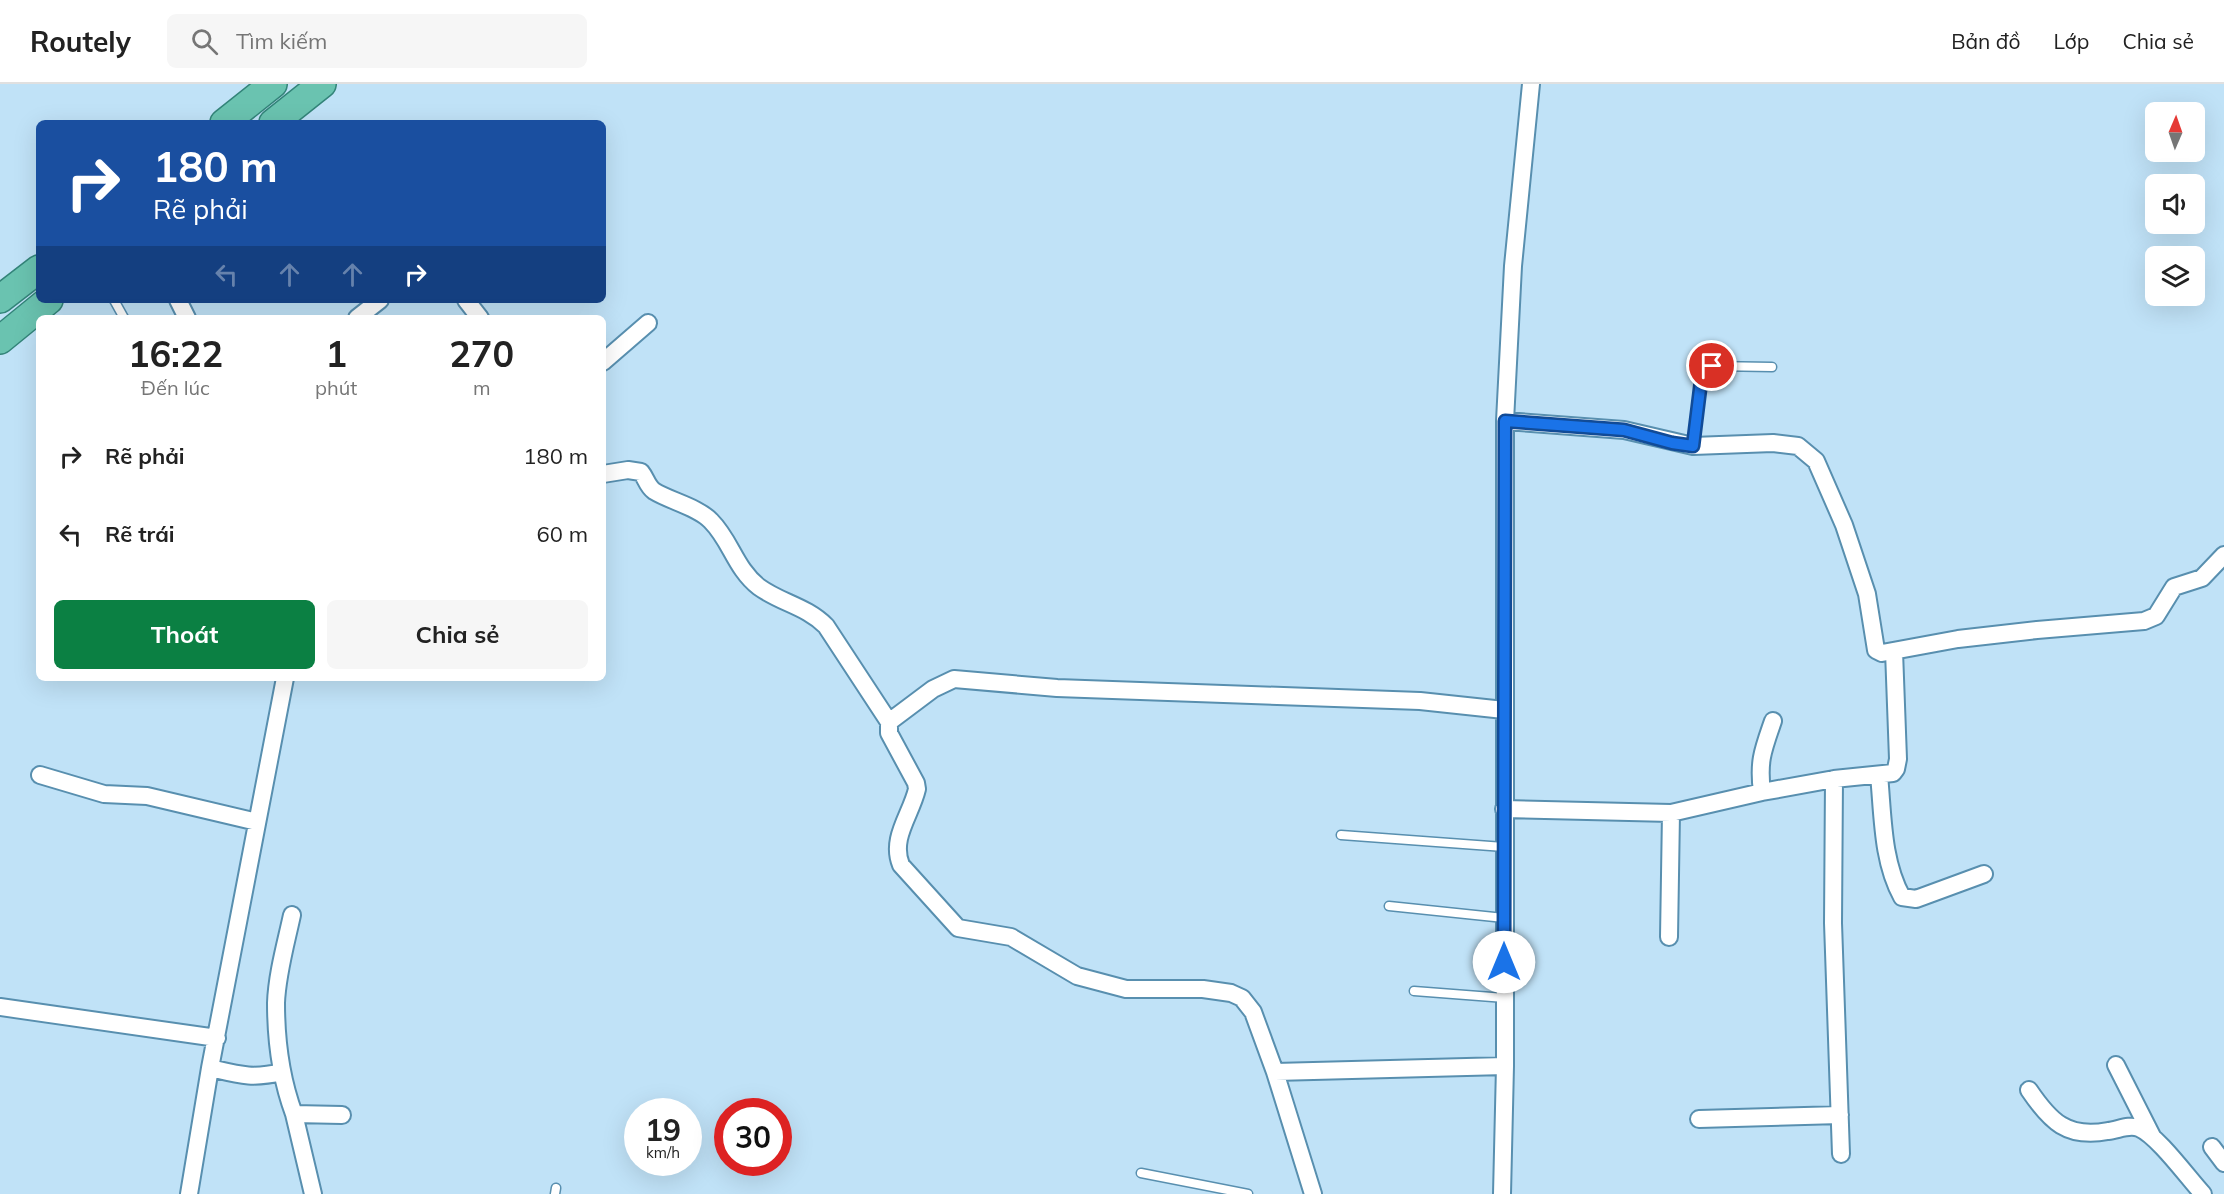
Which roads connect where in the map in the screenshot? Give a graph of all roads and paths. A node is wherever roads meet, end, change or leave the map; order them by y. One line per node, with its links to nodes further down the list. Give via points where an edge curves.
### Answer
1 (273, 84): 4 (highway)
2 (322, 84): 5 (highway)
3 (1531, 84): 17 (street, via 1513,266)
4 (228, 120)
5 (277, 120)
6 (36, 271): 7 (highway)
7 (0, 299)
8 (45, 303): 14 (highway)
9 (376, 303): 11 (street)
10 (468, 303): 12 (street)
11 (361, 315)
12 (478, 315)
13 (648, 323): 15 (street)
14 (0, 340)
15 (606, 359)
16 (1772, 368): 18 (lane, via 1712,366 1704,372)
17 (1505, 421): 18 (street, via 1624,430); 23 (street)
18 (1693, 446): 21 (street, via 1786,443 1798,446 1816,461 1867,594 1876,650)
19 (606, 474): 25 (street, via 641,472 653,490 709,518 748,577 771,595 808,611 826,626)
20 (2224, 555): 21 (street, via 2202,578 2174,587 2156,616 2144,621 1958,639)
21 (1894, 651): 27 (street, via 1898,759 1893,773)
22 (284, 681): 32 (street)
23 (1504, 710): 25 (street, via 1420,701 1069,688 960,679 946,681); 30 (street)
24 (1773, 721): 29 (street, via 1760,759)
25 (889, 722): 48 (street, via 889,733 917,789 897,840 897,857 952,923 964,930 1011,937 1077,976 1119,987 1203,989 1242,998 1253,1012)
26 (40, 775): 32 (street, via 104,794 138,794)
27 (1879, 776): 28 (street); 35 (street, via 1888,858 1902,897 1916,899)
28 (1834, 780): 29 (street); 52 (street, via 1833,923)
29 (1762, 792): 31 (street)
30 (1504, 808): 31 (street); 34 (street)
31 (1671, 813): 39 (street)
32 (256, 822): 43 (street)
33 (1341, 835): 34 (lane)
34 (1504, 847): 38 (street)
35 (1984, 874)
36 (1389, 906): 38 (lane)
37 (292, 915): 47 (street, via 276,1001)
38 (1504, 918): 41 (street)
39 (1669, 937)
40 (1414, 991): 41 (lane)
41 (1505, 998): 45 (street)
42 (0, 1007): 43 (street)
43 (217, 1038): 46 (street)
44 (2116, 1065): 54 (street)
45 (1505, 1066): 48 (street); 63 (street)
46 (210, 1068): 47 (street, via 262,1077); 59 (street)
47 (282, 1072): 50 (street)
48 (1275, 1072): 62 (street)
49 (2029, 1090): 54 (street, via 2045,1113 2079,1133 2122,1127 2138,1128)
50 (294, 1114): 51 (street); 60 (street)
51 (342, 1115)
52 (1840, 1115): 53 (street); 56 (street)
53 (1699, 1119)
54 (2152, 1137): 64 (street)
55 (2212, 1147): 57 (street)
56 (1841, 1155)
57 (2224, 1163)
58 (1141, 1173): 61 (lane)
59 (189, 1194)
60 (313, 1194)
61 (1248, 1194)
62 (1313, 1194)
63 (1502, 1194)
64 (2203, 1194)

